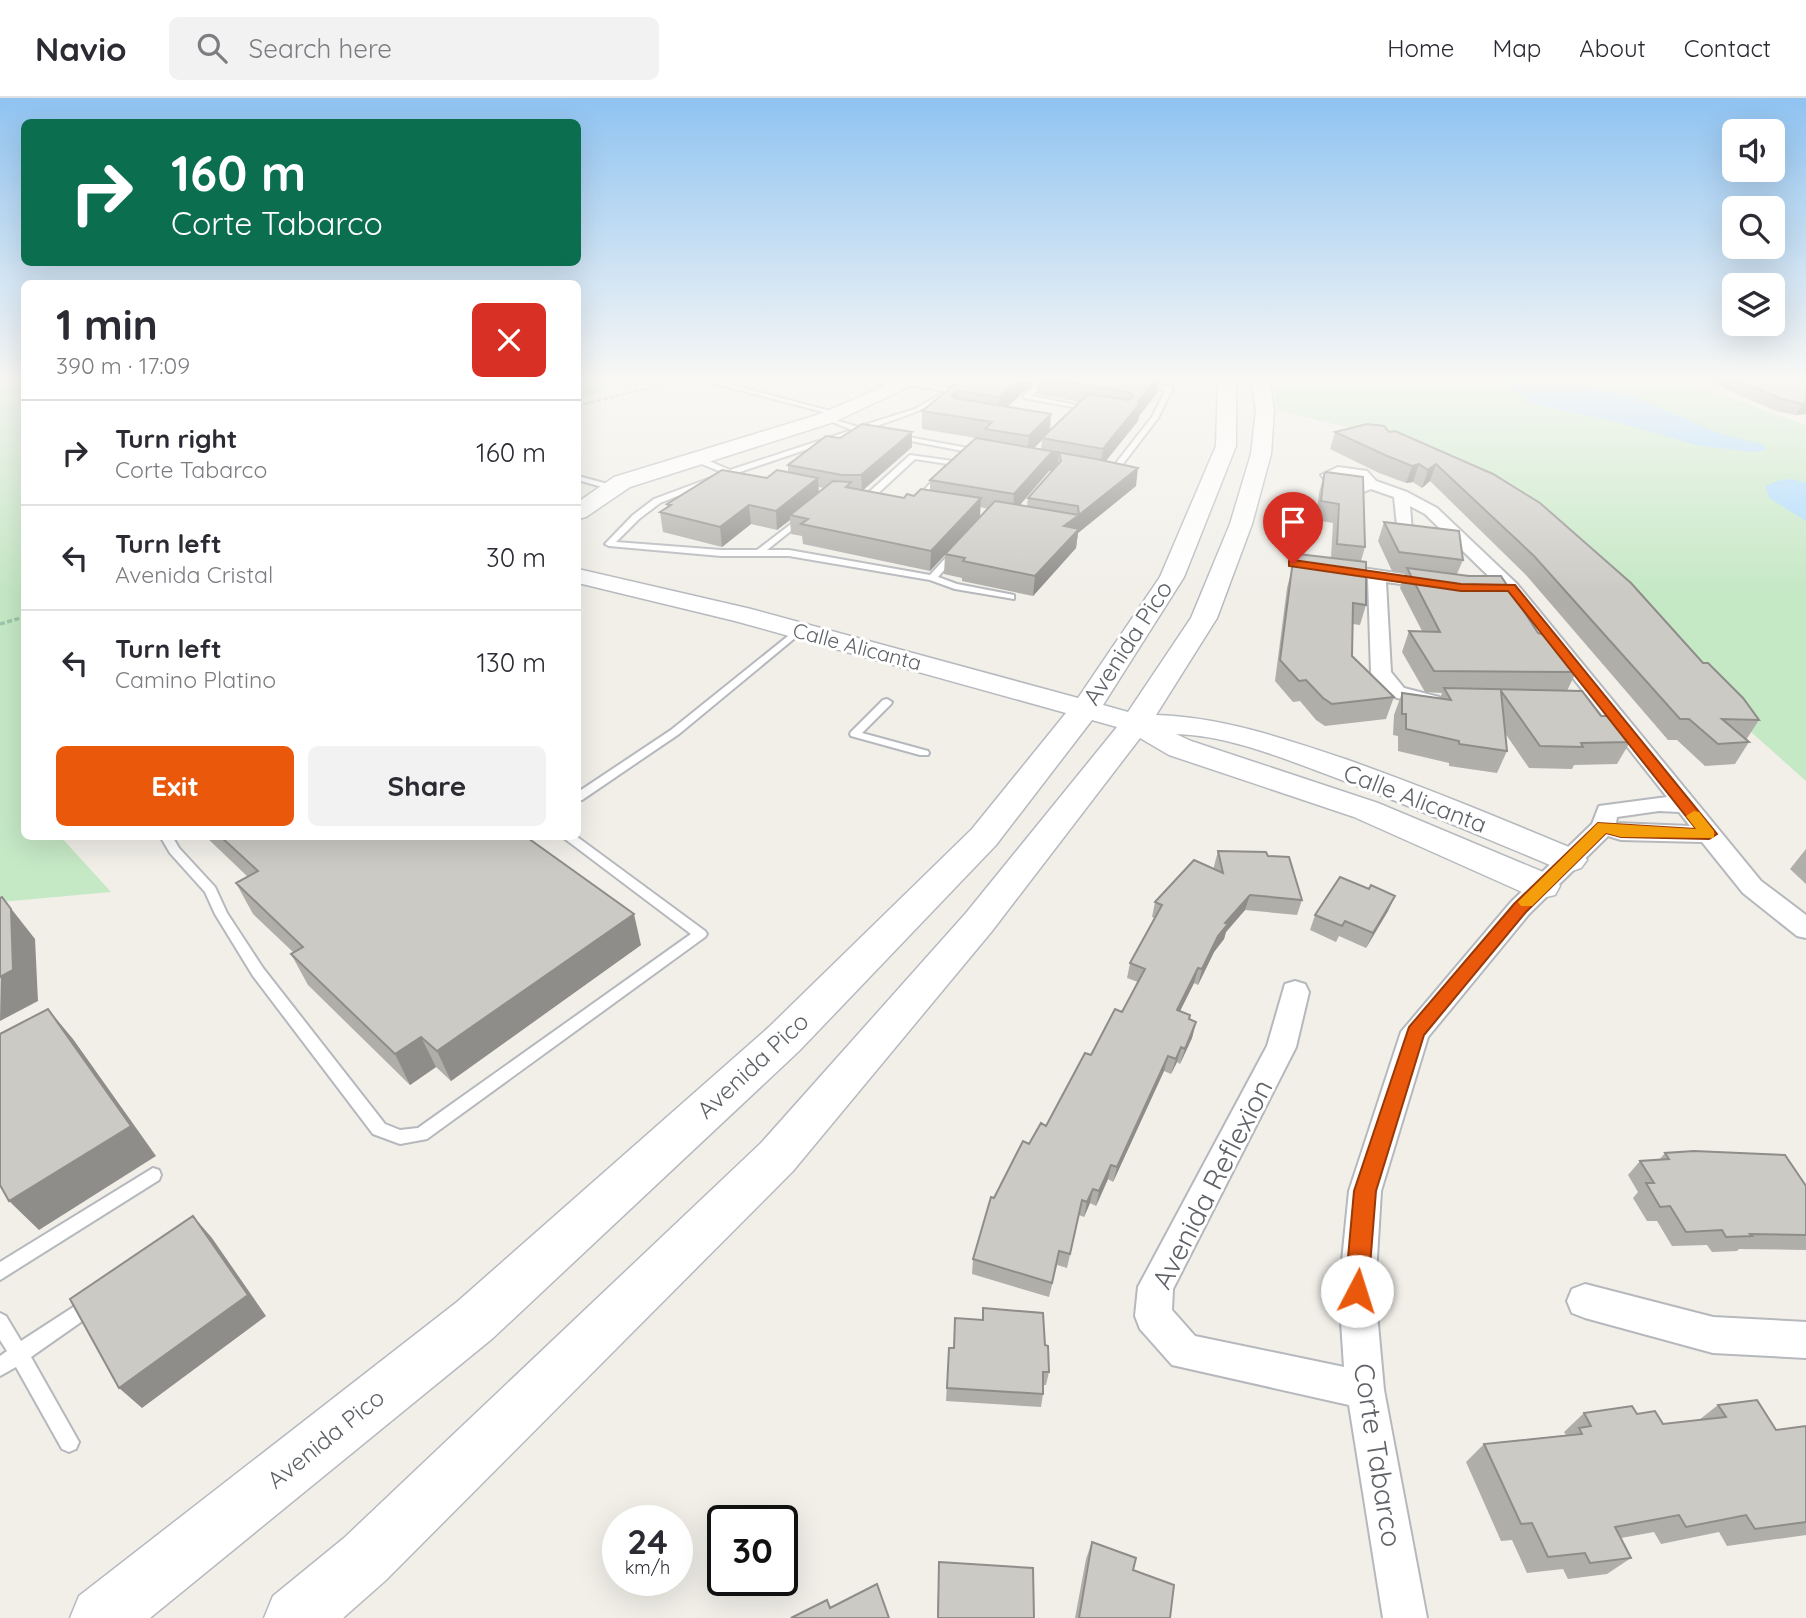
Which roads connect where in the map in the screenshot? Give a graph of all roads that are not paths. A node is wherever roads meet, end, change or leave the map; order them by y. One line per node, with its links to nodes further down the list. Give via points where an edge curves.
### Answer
1 (726, 450): 8 (main road)
2 (799, 450): 10 (lane)
3 (967, 450): 7 (lane)
4 (1130, 450): 9 (lane, via 1110,475)
5 (1224, 450): 40 (main road, Avenida Pico, via 1172,577)
6 (1261, 450): 41 (main road, Avenida Pico, via 1241,524 1203,618)
7 (990, 454)
8 (697, 459): 10 (lane); 14 (main road)
9 (1097, 472)
10 (729, 473): 11 (lane); 26 (lane, via 657,502 609,544)
11 (744, 477)
12 (581, 479): 14 (lane)
13 (1371, 484): 15 (street)
14 (612, 488): 22 (main road)
15 (1402, 495): 24 (street); 33 (street, via 1431,511)
16 (856, 496): 17 (lane)
17 (870, 496): 18 (lane); 20 (lane, via 913,457 953,463)
18 (882, 496)
19 (905, 500): 20 (lane)
20 (916, 502): 21 (lane)
21 (929, 504)
22 (581, 510)
23 (810, 511): 26 (lane)
24 (1404, 532)
25 (966, 542): 30 (lane)
26 (759, 553): 30 (lane, via 789,553)
27 (1341, 570): 28 (street)
28 (1377, 575): 31 (street); 37 (street, via 1381,673 1397,692 1422,701)
29 (581, 577): 35 (main road, Calle Alicanta)
30 (932, 578): 34 (lane)
31 (1461, 587)
32 (1486, 588): 33 (street)
33 (1511, 588): 39 (street)
34 (1011, 597)
35 (798, 631): 40 (main road, Calle Alicanta); 43 (lane, via 675,732)
36 (887, 702): 42 (lane, via 855,734)
37 (1448, 702)
38 (1579, 705): 39 (street)
39 (1605, 705): 44 (street)
40 (1085, 709): 41 (main road, Calle Alicanta); 63 (main road, Avenida Pico, via 984,837 784,1039 475,1321)
41 (1136, 723): 49 (main road, Calle Alicanta, via 1191,726 1280,747); 50 (main road, Calle Alicanta, via 1180,748 1366,810); 64 (main road, Avenida Pico, via 979,922 777,1157 374,1549)
42 (924, 753)
43 (581, 795)
44 (1685, 805): 45 (street, Corte Tabarco, via 1607,811); 46 (street)
45 (1603, 827): 46 (street, via 1621,832); 49 (street, Corte Tabarco)
46 (1709, 834): 51 (street, via 1752,887)
47 (168, 840): 48 (lane, via 211,890 258,972 379,1129 400,1138 421,1133 700,934)
48 (572, 840)
49 (1569, 860): 50 (street, Corte Tabarco)
50 (1542, 886): 61 (street, Corte Tabarco, via 1415,1032 1365,1191 1357,1291)
51 (1806, 929)
52 (1295, 992): 61 (street, Avenida Reflexion, via 1281,1047 1156,1287 1153,1316 1185,1352)
53 (153, 1175): 54 (lane)
54 (0, 1272)
55 (110, 1291): 59 (lane)
56 (1584, 1301): 58 (street, via 1713,1335)
57 (0, 1322): 59 (lane)
58 (1806, 1340)
59 (19, 1354): 60 (lane); 62 (lane)
60 (0, 1367)
61 (1365, 1390): 65 (street, Corte Tabarco)
62 (69, 1442)
63 (101, 1618)
64 (295, 1618)
65 (1405, 1618)

